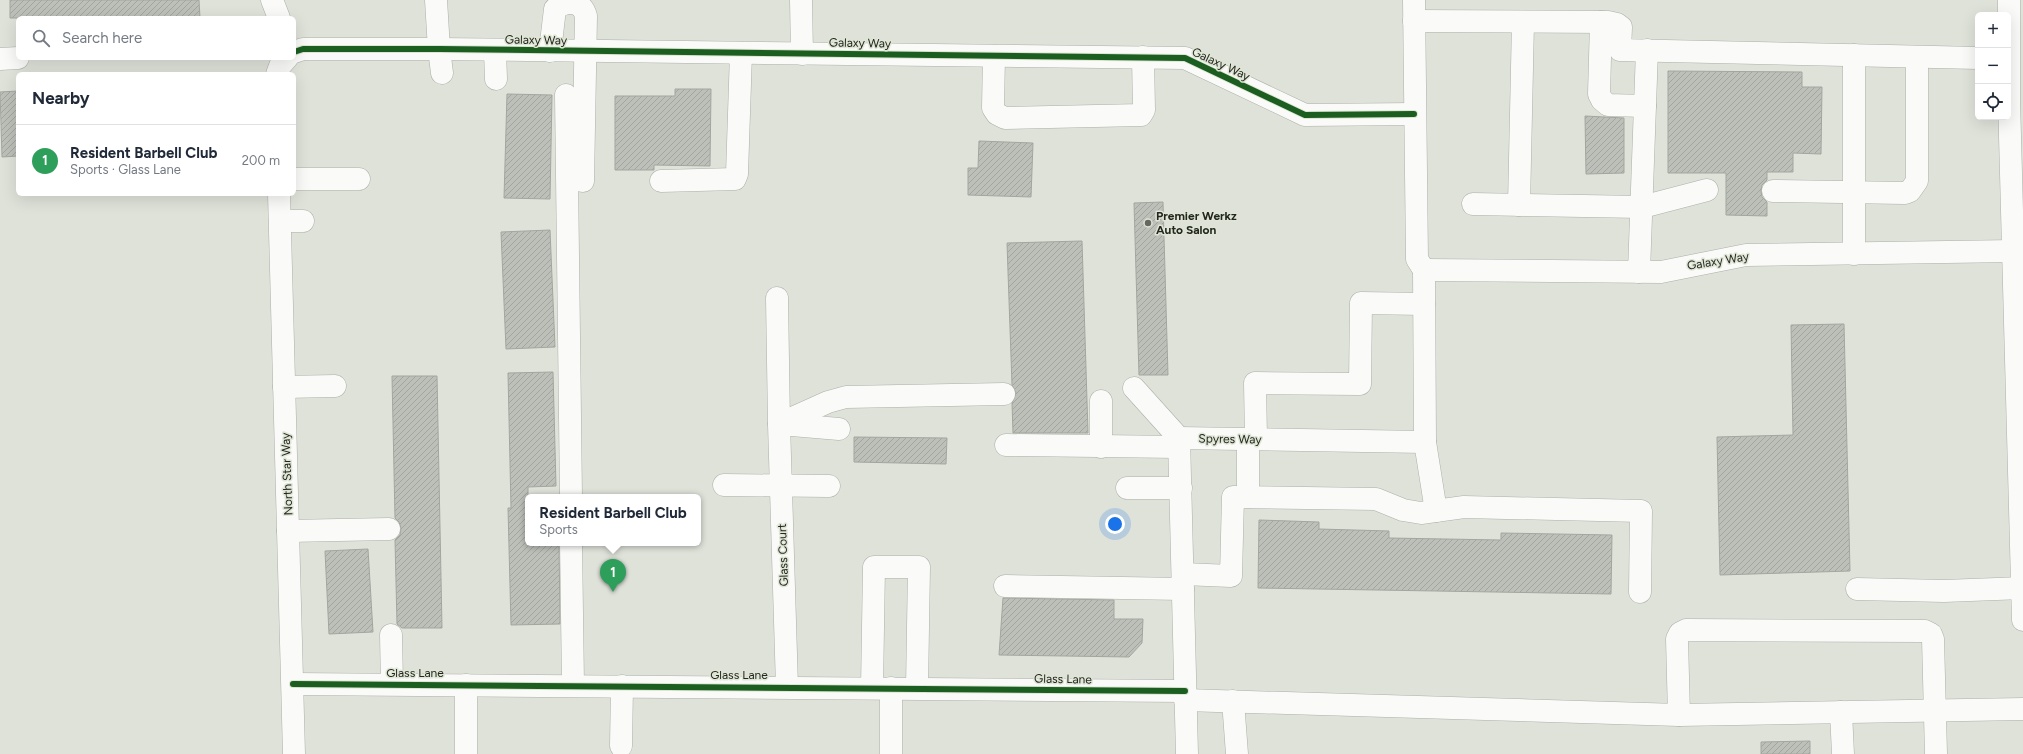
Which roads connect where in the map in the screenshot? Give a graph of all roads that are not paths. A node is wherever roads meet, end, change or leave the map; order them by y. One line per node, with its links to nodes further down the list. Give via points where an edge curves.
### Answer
1 (272, 0): 7 (street)
2 (436, 0): 11 (street)
3 (569, 0): 15 (street, via 560,4 553,14); 16 (street, via 575,1 585,10)
4 (801, 0): 18 (street)
5 (2009, 0): 10 (street)
6 (1414, 10): 8 (street); 34 (street)
7 (278, 16)
8 (1524, 22): 9 (street); 44 (street)
9 (1601, 22): 12 (street, via 1621,27 1620,50); 33 (street, via 1599,94 1602,100 1608,105)
10 (2008, 48)
11 (439, 49): 13 (street, Galaxy Way, via 303,49); 14 (street, Galaxy Way); 28 (street)
12 (1647, 50): 19 (street); 33 (street)
13 (296, 51)
14 (495, 51): 15 (street, Galaxy Way); 30 (street)
15 (550, 51): 16 (street, Galaxy Way)
16 (585, 52): 17 (street, Galaxy Way); 37 (street)
17 (741, 53): 18 (street, Galaxy Way); 38 (street, via 735,179)
18 (802, 54): 20 (street, Galaxy Way)
19 (1854, 55): 22 (street); 41 (street)
20 (994, 56): 21 (street, Galaxy Way); 21 (street, via 993,108 997,114 1005,118 1141,116 1144,110)
21 (1143, 57): 34 (street, Galaxy Way, via 1185,58 1305,115)
22 (1917, 57): 24 (street); 41 (street, via 1915,186 1905,193)
23 (16, 58): 25 (street)
24 (1975, 58)
25 (0, 59)
26 (285, 60): 27 (street)
27 (278, 72)
28 (442, 74)
29 (2011, 74): 32 (street)
30 (496, 79)
31 (566, 95): 72 (street)
32 (2016, 99): 48 (street)
33 (1645, 106): 45 (street)
34 (1414, 114): 50 (street, via 1417,259)
35 (359, 179): 36 (street)
36 (296, 180)
37 (583, 181)
38 (661, 181)
39 (1707, 190): 45 (street)
40 (1773, 191): 41 (street)
41 (1853, 193): 49 (street)
42 (279, 196): 46 (street, North Star Way)
43 (1473, 204): 44 (street)
44 (1519, 205): 45 (street)
45 (1642, 206): 51 (street)
46 (280, 221): 47 (street); 55 (street, North Star Way)
47 (303, 221)
48 (2014, 251): 49 (street, Galaxy Way); 59 (street)
49 (1854, 254): 51 (street, Galaxy Way, via 1746,255 1661,272)
50 (1424, 270): 51 (street, Galaxy Way); 53 (street)
51 (1639, 272)
52 (777, 298): 60 (street, Glass Court)
53 (1424, 304): 62 (street, via 1361,303 1360,384 1255,383); 63 (street)
54 (335, 386): 55 (street)
55 (284, 387): 76 (street, North Star Way)
56 (1134, 388): 64 (street)
57 (1004, 394): 60 (street, via 846,397 828,402)
58 (1100, 401): 66 (street)
59 (2020, 415): 80 (street)
60 (779, 424): 61 (street); 67 (street, Glass Court)
61 (839, 429)
62 (1252, 439): 63 (street, Spyres Way); 64 (street, Spyres Way); 73 (street)
63 (1425, 442): 74 (street)
64 (1179, 443): 66 (street, Spyres Way); 71 (street)
65 (1006, 446): 66 (street, Spyres Way)
66 (1101, 447)
67 (781, 485): 68 (street); 69 (street); 90 (street, Glass Court)
68 (724, 486)
69 (829, 486)
70 (1127, 488): 71 (street)
71 (1181, 488): 78 (street)
72 (571, 494)
73 (1248, 497): 74 (street, via 1376,499 1403,510 1421,513); 78 (street, via 1233,497 1231,576)
74 (1436, 511): 82 (street, via 1464,507 1641,511)
75 (389, 529): 76 (street)
76 (288, 531): 85 (street, North Star Way)
77 (571, 546): 88 (street)
78 (1183, 582): 79 (street); 93 (street)
79 (1005, 586)
80 (2023, 588): 81 (street, via 1944,591); 83 (street)
81 (1857, 589)
82 (1640, 592)
83 (2023, 620)
84 (391, 635): 86 (street)
85 (293, 684): 86 (street, Glass Lane); 100 (street, North Star Way)
86 (392, 684): 87 (street, Glass Lane)
87 (466, 685): 88 (street, Glass Lane); 101 (street)
88 (573, 685): 89 (street, Glass Lane)
89 (622, 686): 90 (street, Glass Lane); 99 (street)
90 (787, 687): 91 (street, Glass Lane)
91 (882, 688): 92 (street, Glass Lane); 92 (street, via 874,567 919,568); 102 (street)
92 (918, 688): 93 (street, Glass Lane)
93 (1185, 696): 94 (street, Glass Lane); 103 (street)
94 (1233, 701): 98 (street, Glass Lane); 104 (street)
95 (2023, 709): 96 (street, Glass Lane)
96 (1935, 710): 97 (street, Glass Lane); 98 (street, via 1933,639 1931,634 1925,631 1686,630 1680,633 1677,639); 106 (street)
97 (1841, 712): 98 (street, Glass Lane); 105 (street)
98 (1679, 715)
99 (621, 746)
100 (294, 754)
101 (466, 754)
102 (891, 754)
103 (1186, 754)
104 (1237, 754)
105 (1842, 754)
106 (1936, 754)

